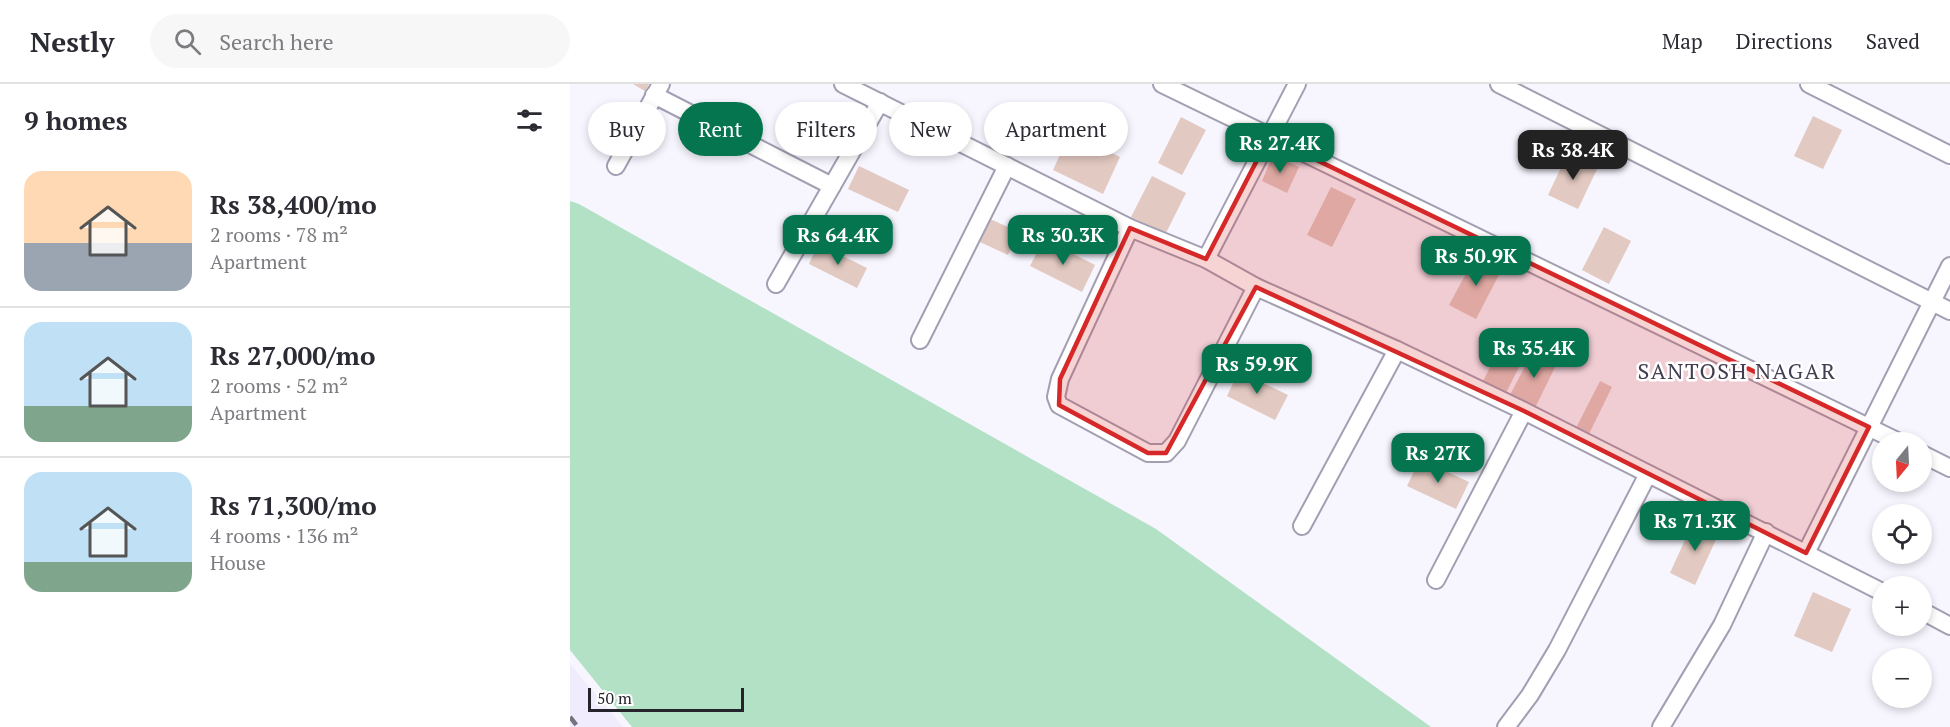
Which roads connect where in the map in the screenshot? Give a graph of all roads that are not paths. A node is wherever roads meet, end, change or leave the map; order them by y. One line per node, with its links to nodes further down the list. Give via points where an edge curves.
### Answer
1 (843, 84): 6 (street)
2 (1162, 84): 9 (street)
3 (1298, 84): 9 (street)
4 (1499, 84): 19 (street)
5 (1809, 84): 10 (street)
6 (865, 89): 8 (street)
7 (657, 90): 11 (street); 13 (street)
8 (880, 102): 12 (street); 13 (street)
9 (1269, 137): 15 (street); 24 (street)
10 (1950, 155)
11 (616, 165)
12 (1007, 166): 14 (street); 21 (street)
13 (832, 186): 17 (street)
14 (1130, 228): 15 (street); 18 (street, via 1060,379 1056,397 1059,405 1075,415 1148,453 1166,453 1177,441)
15 (1206, 259): 18 (street)
16 (1950, 266): 19 (street)
17 (776, 284)
18 (1256, 287): 22 (street)
19 (1932, 302): 20 (street); 24 (street)
20 (1950, 310)
21 (920, 340)
22 (1397, 350): 23 (street); 29 (street)
23 (1524, 411): 28 (street); 32 (street)
24 (1869, 427): 25 (street); 31 (street)
25 (1879, 432)
26 (1932, 458): 27 (street)
27 (1950, 468)
28 (1648, 474): 30 (street); 36 (street, via 1557,650)
29 (1302, 526)
30 (1766, 532): 31 (street); 37 (street, via 1722,625)
31 (1806, 553): 33 (street)
32 (1436, 580)
33 (1872, 587)
34 (1932, 616): 35 (street)
35 (1950, 626)
36 (1506, 727)
37 (1661, 727)

